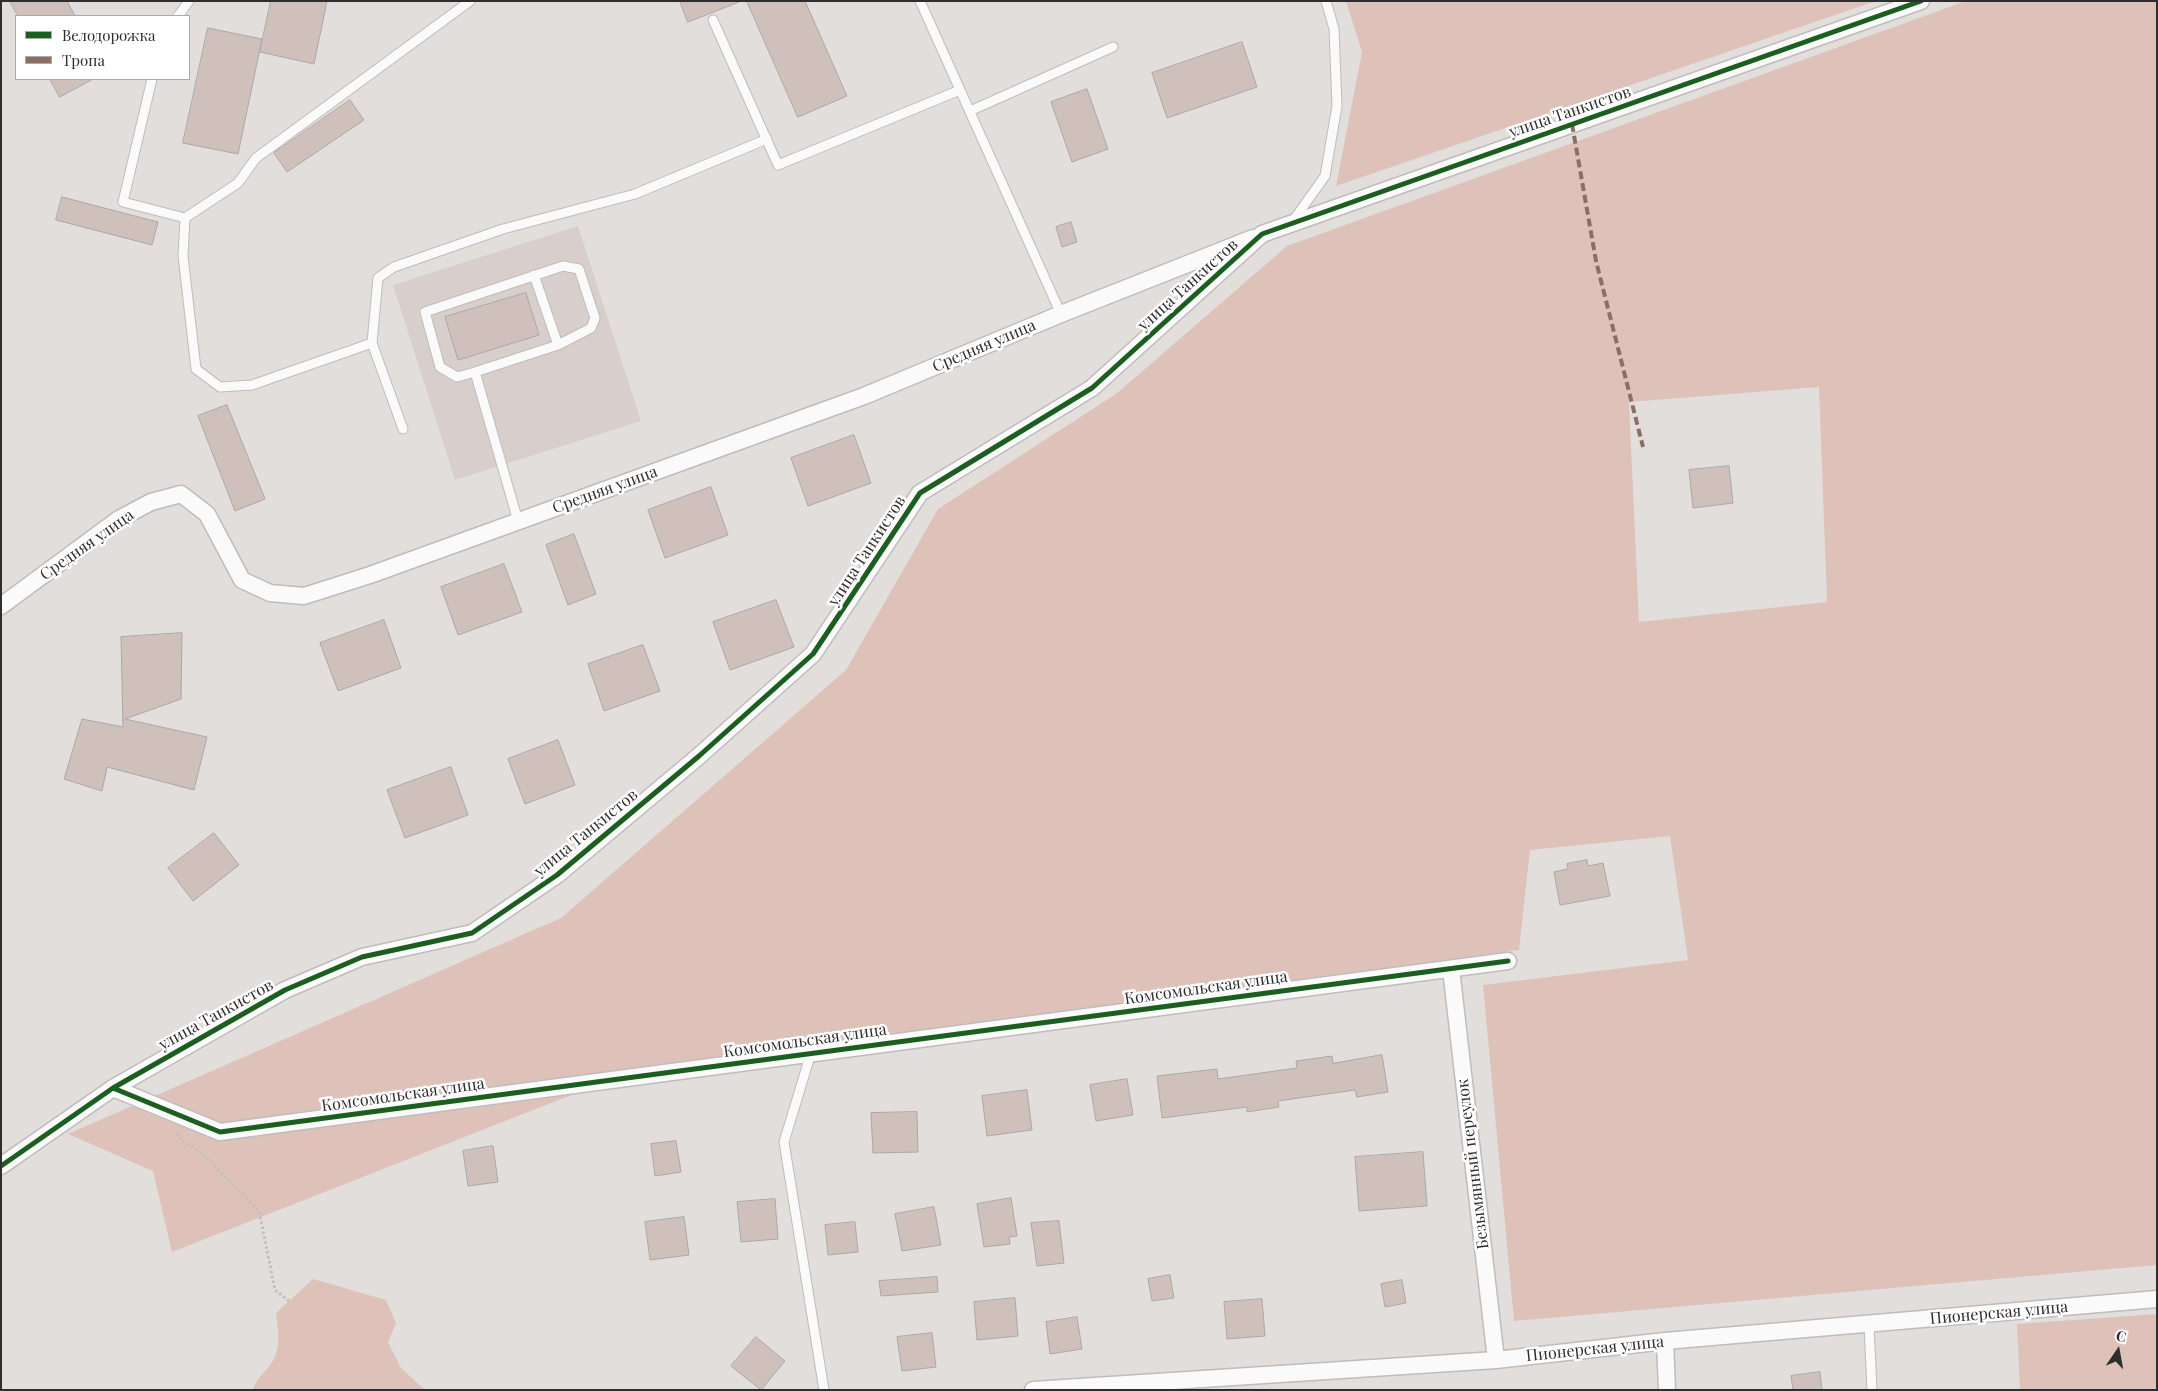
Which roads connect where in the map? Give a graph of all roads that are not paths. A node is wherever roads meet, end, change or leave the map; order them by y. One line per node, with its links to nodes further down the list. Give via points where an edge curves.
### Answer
1 (189, 1): 6 (lane)
2 (470, 1): 13 (lane, via 256,158 238,183)
3 (920, 1): 10 (lane)
4 (1326, 1): 14 (lane, via 1334,29 1337,106 1325,176)
5 (1921, 1): 14 (street, улица Танкистов)
6 (179, 15)
7 (713, 20): 12 (lane)
8 (1113, 47): 11 (lane)
9 (152, 80): 13 (lane, via 123,202)
10 (960, 90): 11 (lane); 12 (lane, via 778,165)
11 (970, 111): 17 (lane)
12 (767, 139): 18 (lane, via 635,194 503,229 394,267 378,278)
13 (185, 218): 18 (lane, via 184,256 196,369 220,387 252,385)
14 (1291, 223): 15 (street, улица Танкистов)
15 (1262, 234): 17 (street, Средняя улица); 27 (street, улица Танкистов, via 1092,388 920,493 813,654 557,875 472,933 354,961 285,990)
16 (534, 276): 19 (lane); 19 (lane, via 563,266 579,269 596,318 591,328); 20 (lane, via 425,312 440,367 457,377)
17 (1061, 314): 22 (street, Средняя улица, via 864,396)
18 (372, 343): 21 (lane)
19 (558, 345): 20 (lane)
20 (475, 372): 22 (lane)
21 (403, 429)
22 (518, 521): 23 (street, Средняя улица, via 304,596 270,593 242,580 207,514 180,494 151,502 118,519)
23 (1, 606)
24 (1508, 961): 25 (street, Комсомольская улица)
25 (1451, 969): 26 (street, Комсомольская улица); 32 (street, Безымянный переулок)
26 (811, 1053): 27 (street, Комсомольская улица, via 220,1132); 33 (lane, via 784,1142)
27 (112, 1088): 28 (street, улица Танкистов)
28 (1, 1166)
29 (2157, 1299): 30 (street, Пионерская улица)
30 (1869, 1325): 31 (street, Пионерская улица); 36 (lane)
31 (1665, 1341): 32 (street, Пионерская улица); 35 (street)
32 (1496, 1360): 34 (street, Пионерская улица)
33 (824, 1390)
34 (1033, 1390)
35 (1667, 1390)
36 (1872, 1390)

